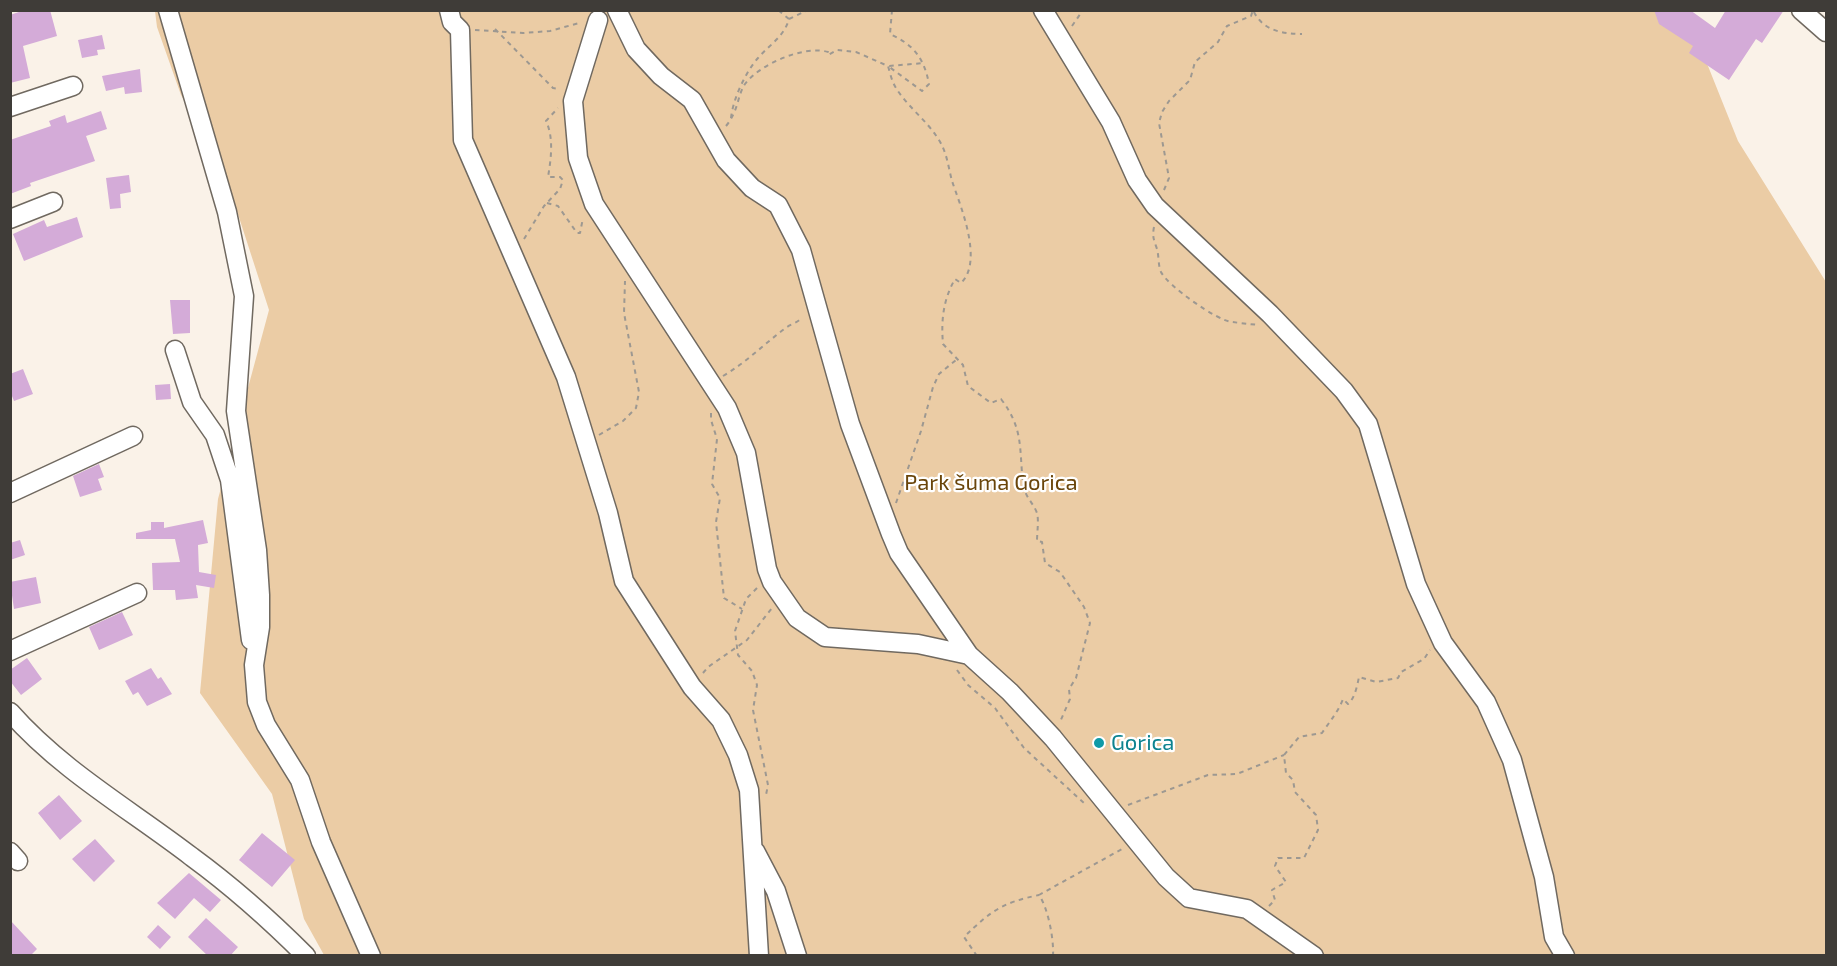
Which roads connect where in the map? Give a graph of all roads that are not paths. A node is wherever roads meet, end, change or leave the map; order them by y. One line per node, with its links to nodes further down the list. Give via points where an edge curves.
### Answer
1 (168, 10): 17 (street, via 227,212 244,296 236,411 257,550 260,627)
2 (449, 10): 20 (street, via 452,22 460,30 463,140 566,377 608,513 624,581 692,687 721,720 738,755 749,790)
3 (617, 10): 18 (street, via 636,49 661,76 692,100 726,160 752,188 777,205 801,250 850,424 899,554)
4 (1042, 10): 26 (street, via 1111,122 1137,180 1156,208 1274,318 1344,391 1368,424 1416,584 1443,643 1486,702 1512,760 1544,877 1554,937)
5 (1801, 10): 7 (street)
6 (598, 20): 18 (street, via 574,95 578,158 594,204 727,408 746,453 772,582 797,618 825,637 918,644)
7 (1827, 32)
8 (73, 86): 9 (street)
9 (10, 107)
10 (53, 202): 11 (street)
11 (10, 219)
12 (175, 350): 17 (street, via 187,391 215,435 230,480)
13 (133, 436): 14 (street)
14 (10, 493)
15 (136, 593): 16 (street)
16 (10, 651)
17 (255, 653): 22 (street, via 255,687 262,718 300,780 321,842)
18 (964, 654): 25 (street, via 1010,692 1053,738 1166,877 1190,898 1247,909)
19 (10, 712): 21 (street, via 54,756 191,855)
20 (752, 844): 23 (street); 24 (street, via 776,891)
21 (306, 956)
22 (371, 956)
23 (759, 956)
24 (797, 956)
25 (1314, 956)
26 (1565, 956)

